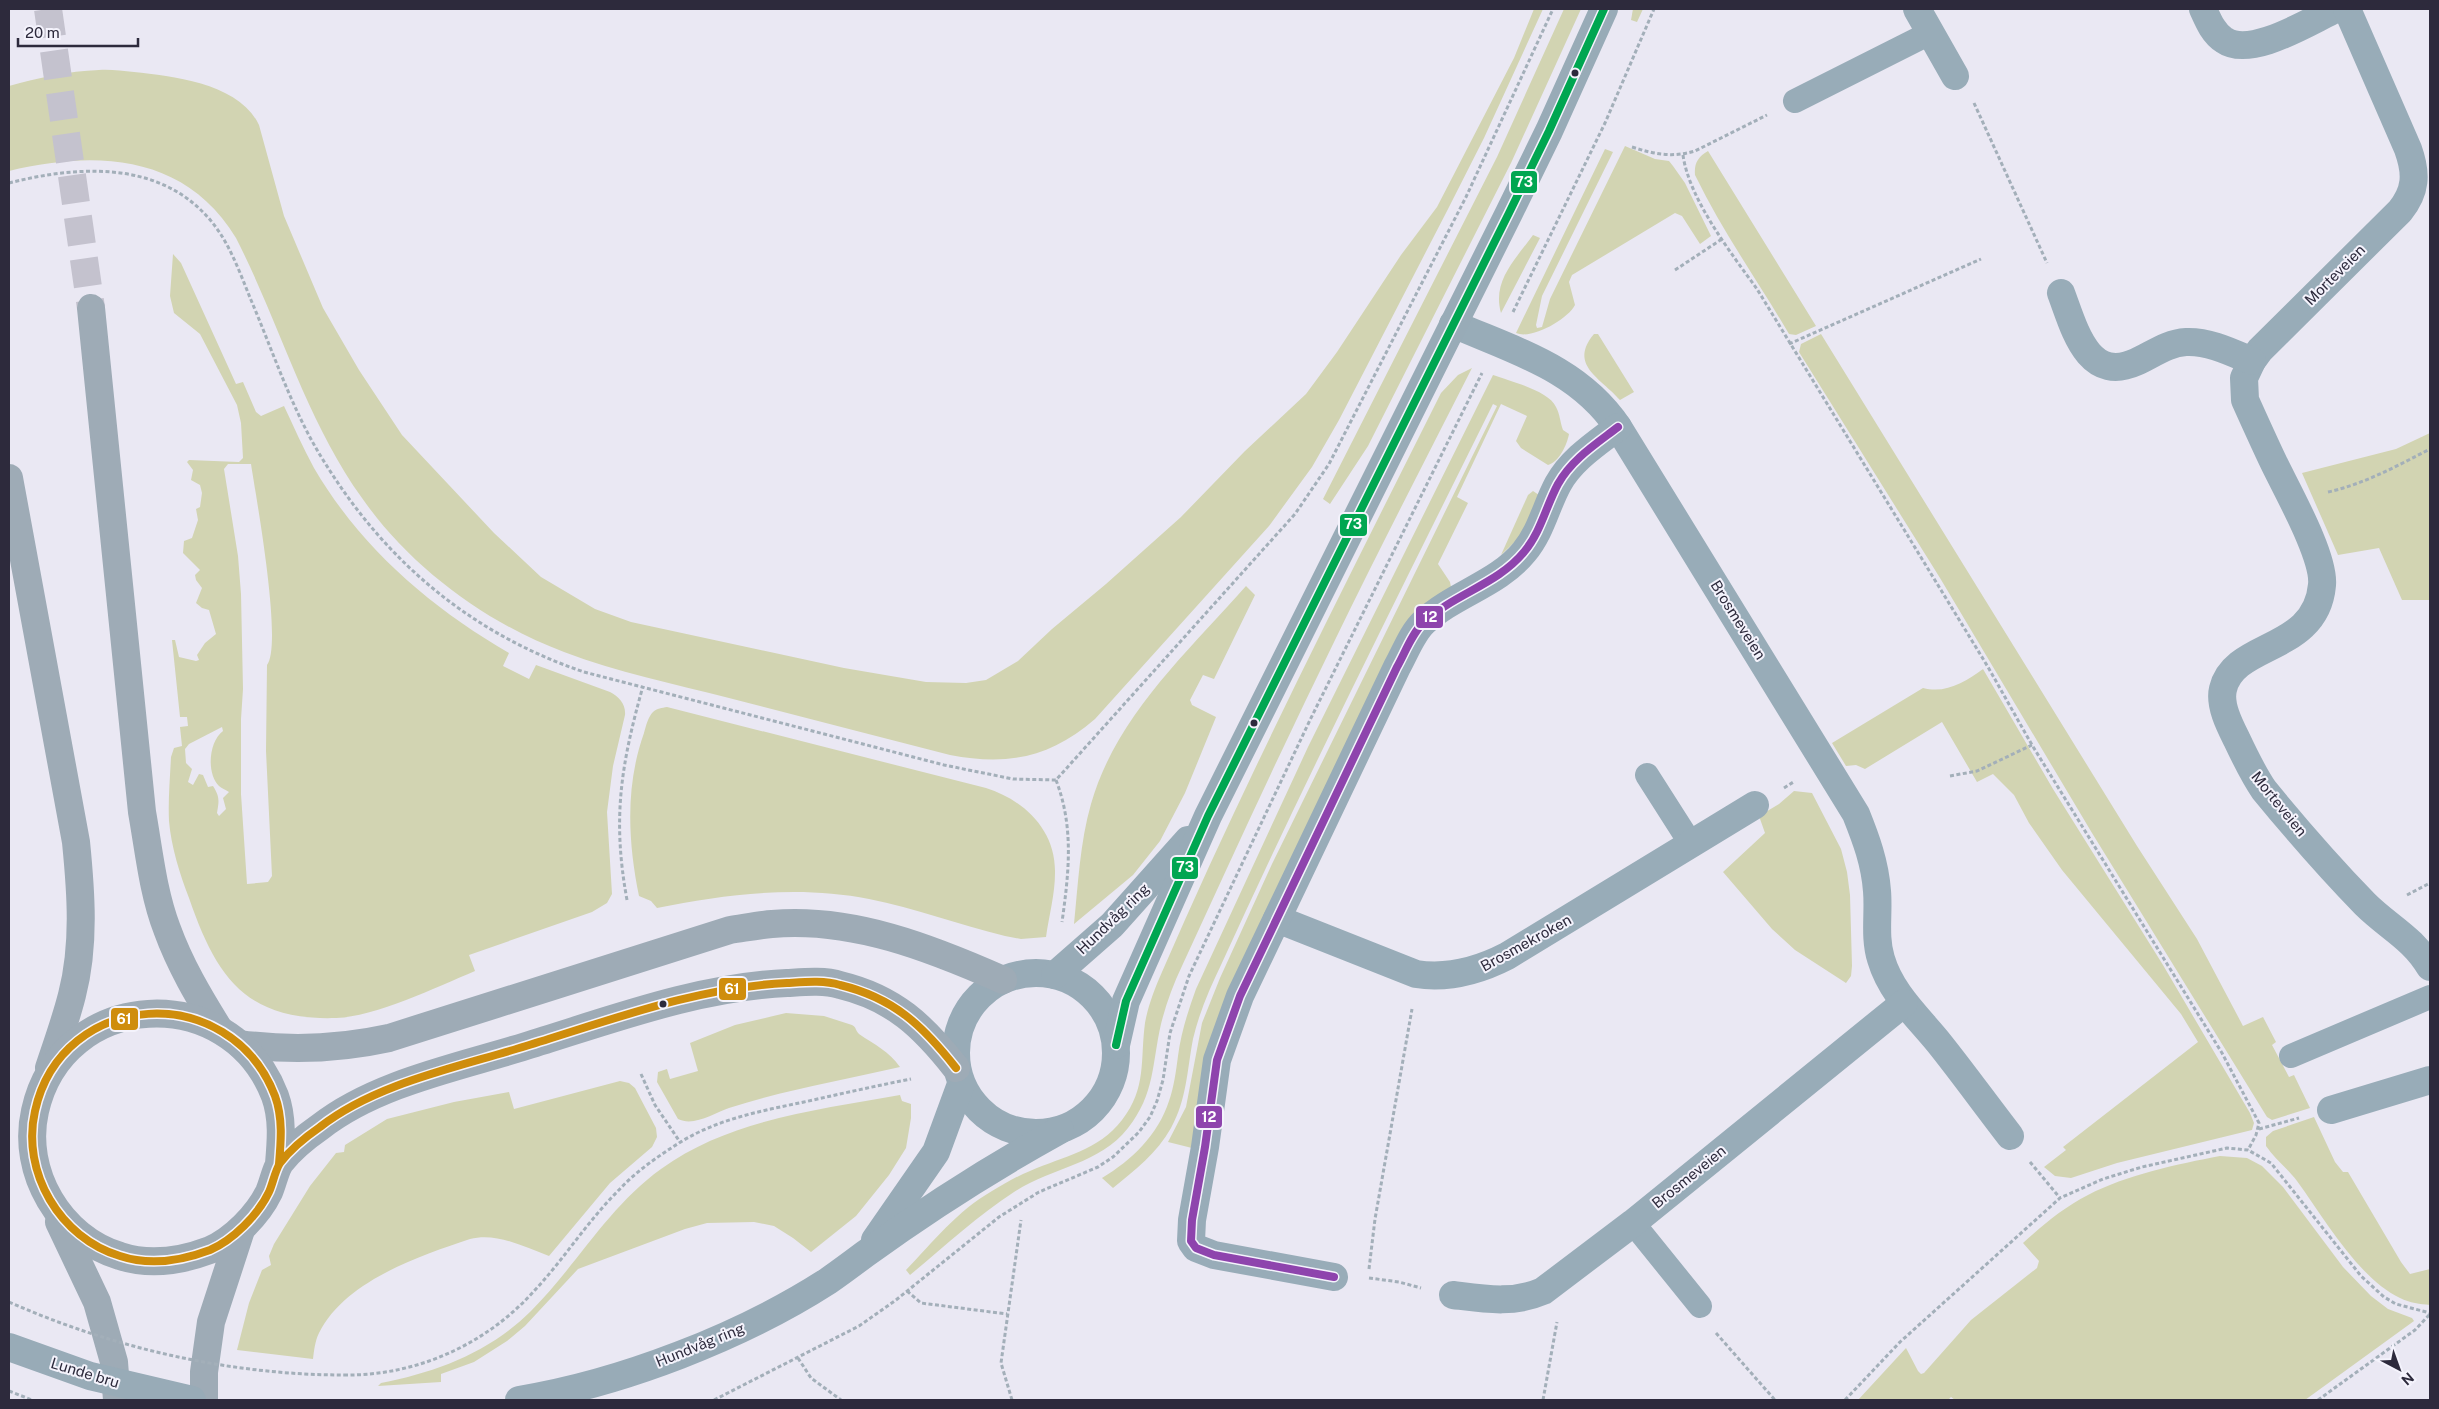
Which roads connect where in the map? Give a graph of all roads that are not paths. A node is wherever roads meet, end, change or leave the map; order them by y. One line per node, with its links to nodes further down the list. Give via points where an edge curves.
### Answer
1 (1604, 9): 12 (main road, Hundvåg ring, via 1545,139)
2 (1917, 9): 6 (street)
3 (2203, 9): 4 (street, via 2214,31 2225,41 2250,45 2274,38)
4 (2336, 9)
5 (2347, 9): 9 (street, Morteveien)
6 (1930, 33): 7 (street); 8 (lane)
7 (1955, 76)
8 (1795, 101)
9 (2422, 186): 13 (street, Morteveien)
10 (2061, 293): 13 (street, via 2083,346 2102,364 2114,368 2125,366 2163,348 2186,342 2209,345)
11 (91, 308): 26 (highway, via 142,812 153,874 166,928 186,974)
12 (1453, 324): 14 (street, Brosmeveien, via 1550,365 1595,397); 18 (main road, Hundvåg ring)
13 (2252, 361): 21 (street, Morteveien, via 2244,378 2245,400 2320,564 2322,584 2310,618 2294,634 2248,658 2233,670 2223,689 2226,713 2252,773 2264,790 2364,903 2413,943)
14 (1618, 427): 20 (street, via 1580,456 1567,471 1533,539 1518,558 1499,575 1423,623 1396,667); 25 (street, Brosmeveien, via 1856,814 1872,857 1880,957 1887,976)
15 (9, 478): 31 (highway, via 76,842 81,896 72,994)
16 (1647, 775): 19 (lane)
17 (1755, 806): 19 (street, Brosmekroken)
18 (1208, 816): 22 (main road, Hundvåg ring, via 1130,907); 27 (main road, Hundvåg ring, via 1126,1001)
19 (1691, 844): 20 (street, Brosmekroken, via 1484,968 1445,976 1416,974)
20 (1277, 919): 40 (street, via 1240,996 1217,1060 1190,1236 1196,1248 1214,1255)
21 (2430, 967)
22 (1055, 975): 23 (main road, via 1037,972); 27 (main road, via 1090,993 1112,1025)
23 (1003, 980): 26 (highway, via 962,962 880,935 835,927 772,924 730,930 352,1046 281,1049); 29 (main road, via 980,996 961,1023 956,1044)
24 (2430, 997): 28 (lane)
25 (1904, 1003): 34 (street, Brosmeveien, via 1938,1041); 37 (street, Brosmeveien)
26 (229, 1036): 31 (highway, via 187,1016 153,1012 119,1018 89,1033 63,1056); 35 (highway, via 262,1069 276,1099 282,1131)
27 (1116, 1045): 33 (main road, via 1116,1067 1109,1088 1097,1106 1080,1121)
28 (2291, 1056)
29 (959, 1076): 33 (main road, via 969,1099 994,1122 1026,1133); 35 (highway, via 933,1038 914,1020 875,997 838,984 756,984 712,992 601,1023 380,1093 321,1125); 39 (main road, Hundvåg ring, via 936,1152)
30 (2430, 1080): 32 (street)
31 (44, 1084): 36 (highway, via 35,1112 32,1141 37,1169)
32 (2331, 1110)
33 (1060, 1130): 39 (main road, Hundvåg ring, via 1009,1158)
34 (2010, 1136)
35 (279, 1164): 38 (highway, via 268,1196)
36 (47, 1196): 38 (highway, via 65,1222 90,1243 120,1256 152,1262 184,1259 214,1248); 44 (highway, via 97,1302 114,1362)
37 (1633, 1223): 41 (street, Brosmeveien, via 1563,1277 1527,1298 1506,1300); 42 (lane)
38 (241, 1230): 46 (highway, via 211,1322 204,1372)
39 (865, 1254): 47 (main road, Hundvåg ring, via 820,1285 736,1331 602,1381)
40 (1334, 1277)
41 (1453, 1295)
42 (1700, 1306)
43 (9, 1347): 45 (main road, Lunde bru, bridge, via 90,1376)
44 (117, 1400)
45 (192, 1400)
46 (204, 1400)
47 (521, 1400)

